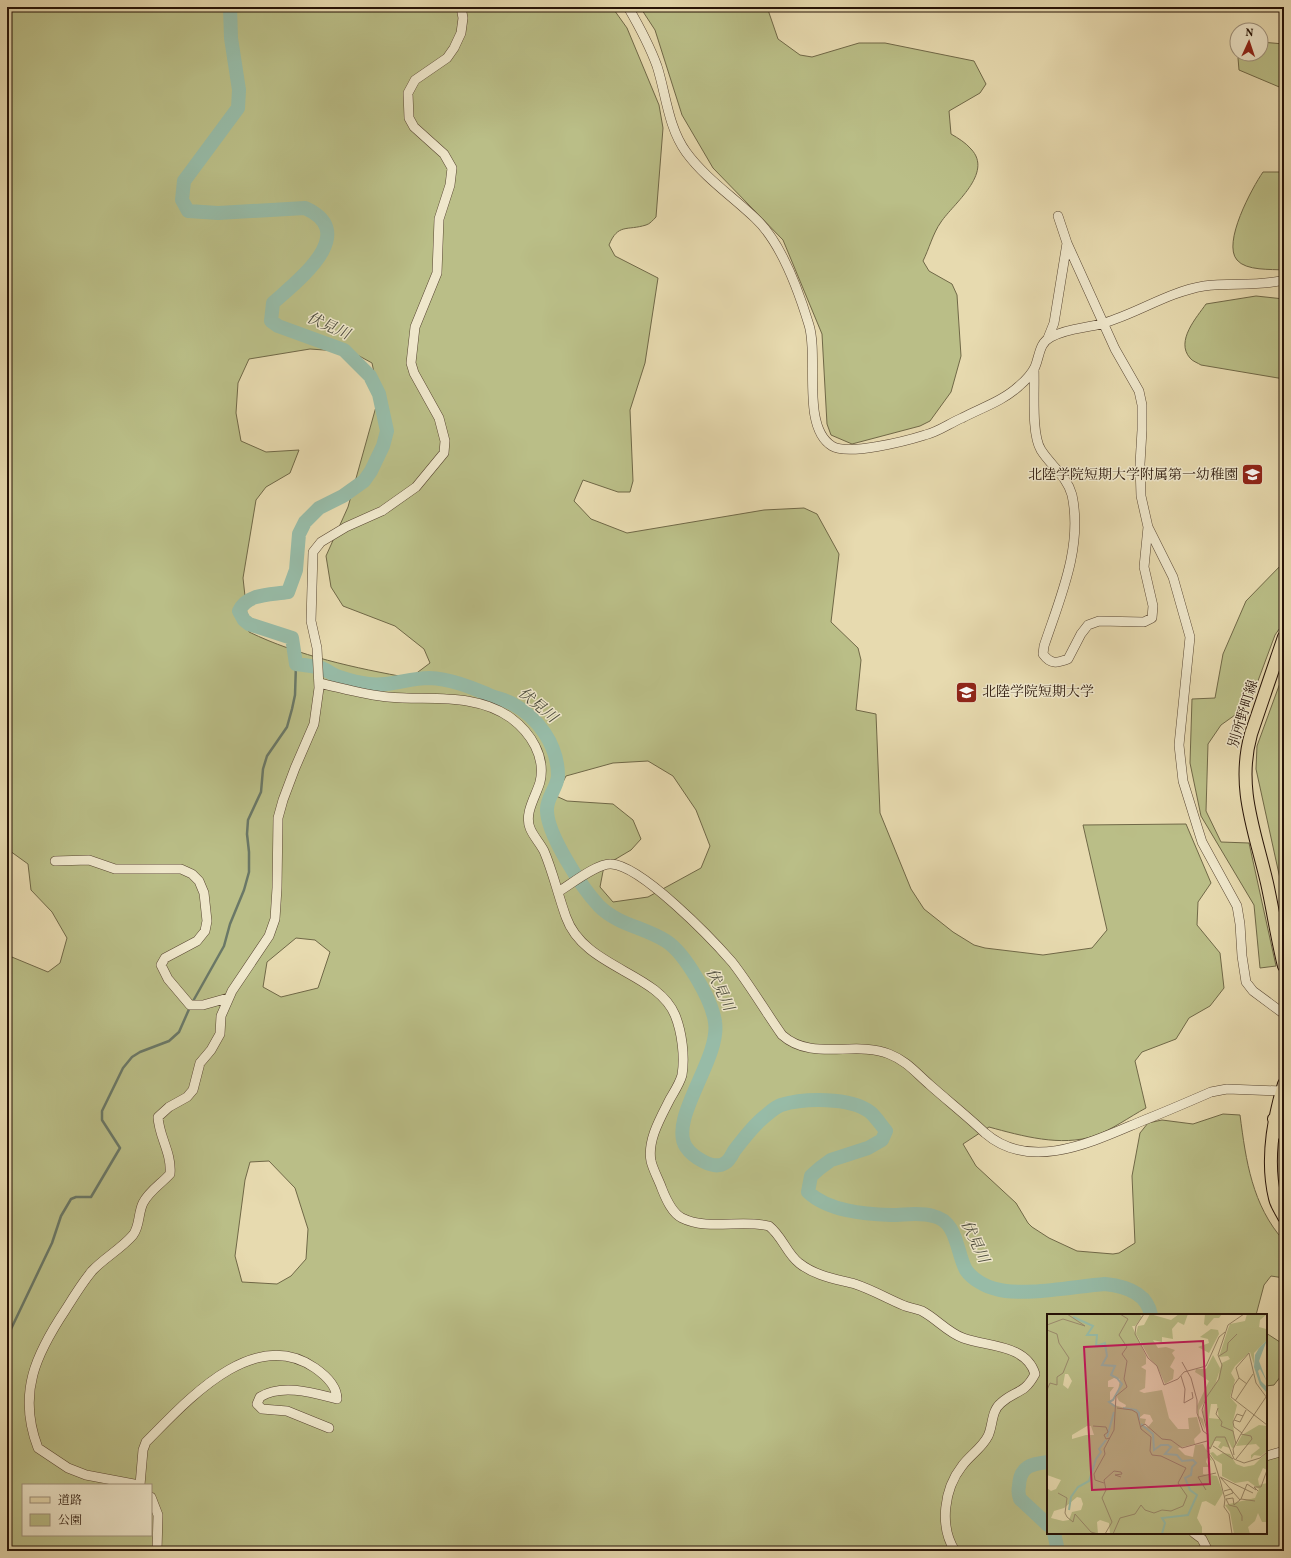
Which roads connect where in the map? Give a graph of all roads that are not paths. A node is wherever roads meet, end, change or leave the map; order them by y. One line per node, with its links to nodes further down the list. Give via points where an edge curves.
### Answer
1 (461, 7): 11 (street, via 461,33 454,48 446,58 415,80 408,93 409,118 414,127 444,154 452,168 450,185 439,219 438,273 415,327 411,363 439,418 445,441 444,453 416,487 382,510 321,542 313,552 311,621 317,648)
2 (628, 7): 8 (street, via 658,68 674,129 685,151 711,180 755,218 777,247 810,328 816,421 829,444 841,450 852,451 927,435 1001,399 1019,386)
3 (1058, 216): 4 (street)
4 (1067, 243): 6 (street); 7 (street, via 1054,324)
5 (1284, 280): 6 (street, via 1266,285 1204,286 1180,292)
6 (1105, 323): 7 (street, via 1072,328); 9 (street, via 1115,349 1139,391 1142,405 1141,496)
7 (1048, 338): 8 (street, via 1042,344)
8 (1034, 369): 9 (street, via 1036,439 1041,451 1066,481 1075,513 1069,570 1044,646 1043,654 1047,660 1058,663 1068,659 1080,634 1088,625 1099,621 1144,622 1152,618 1153,606 1144,567)
9 (1148, 527): 16 (street, via 1173,577 1190,637 1179,745 1183,781 1202,842 1237,906 1246,982 1253,991)
10 (1284, 637): 14 (main road, 別所野町線, via 1246,750 1244,771 1245,795)
11 (319, 683): 13 (street, via 388,697 467,700 509,716 521,726 533,741 542,761 540,782 529,815 529,827 543,848); 15 (street, via 314,724 278,818 275,919 269,936)
12 (55, 862): 15 (street, via 89,860 115,869 181,869 192,874 199,881 204,893 206,931 197,941 165,958 161,965 168,979 190,1005 203,1005)
13 (558, 892): 17 (street, via 595,869 610,864 642,878 702,930 732,963 782,1035 790,1042 807,1049 878,1051 890,1054 913,1068 990,1137 1001,1144 1026,1151 1050,1152 1088,1144 1212,1092 1227,1089); 29 (street, via 567,920 583,942 603,960 656,990 667,1001 675,1016 683,1054 681,1077 652,1140 651,1160 666,1199 680,1217 695,1222 769,1226 799,1264 830,1279 873,1290 923,1312 948,1332 1006,1348 1033,1367 1035,1374 1030,1384 1021,1392 1001,1402 996,1408 987,1438 962,1465 953,1479 946,1502 945,1528 948,1540)
14 (1284, 966)
15 (228, 998): 24 (street, via 221,1016 220,1034 200,1063 193,1090 158,1117 170,1158 170,1174 151,1191 143,1204 134,1234 93,1270 46,1338 31,1383 29,1415 38,1448 68,1468 86,1475)
16 (1284, 1014)
17 (1283, 1088): 18 (main road)
18 (1274, 1119): 19 (main road); 20 (main road, via 1272,1181 1275,1199)
19 (1284, 1136)
20 (1284, 1217)
21 (329, 1428): 25 (street, via 287,1411 262,1409 257,1404 260,1397 275,1391 303,1391 337,1399 337,1392 328,1378 298,1359 280,1356 256,1357 227,1370 146,1442)
22 (1284, 1451): 23 (street)
23 (1267, 1456)
24 (134, 1484)
25 (139, 1484)
26 (152, 1500): 28 (street, via 158,1515)
27 (1195, 1534): 30 (street, via 1202,1539)
28 (157, 1551)
29 (955, 1551)
30 (1208, 1551)

